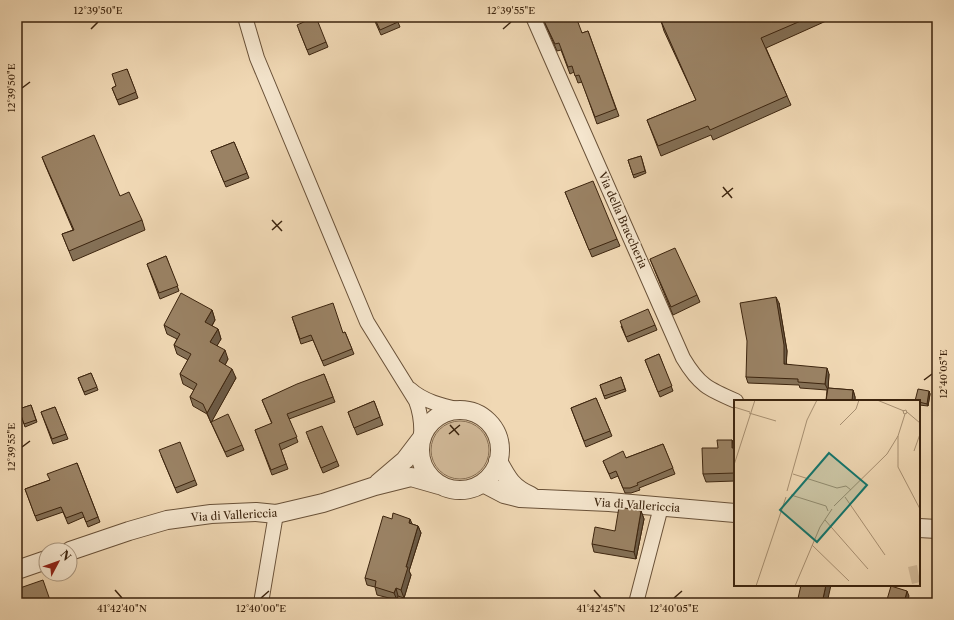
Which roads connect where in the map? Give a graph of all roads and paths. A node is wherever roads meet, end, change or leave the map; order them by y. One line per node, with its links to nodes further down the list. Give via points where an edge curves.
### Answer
1 (245, 17): 3 (street, via 258,58 367,322)
2 (534, 17): 4 (street, Via della Braccheria, via 684,358 696,378 706,387)
3 (408, 388): 5 (street, via 422,398); 6 (street, via 420,413)
4 (734, 400)
5 (462, 410): 6 (street, Via di Vallericcia, via 436,417); 7 (street, Via di Vallericcia, via 477,414 492,427 498,438)
6 (421, 439): 9 (street, via 422,463 428,475); 10 (street, Via di Vallericcia, via 405,460)
7 (498, 461): 8 (street, via 495,469); 11 (street, Via di Vallericcia, via 507,478 518,490)
8 (483, 483): 9 (street, Via di Vallericcia, via 461,490); 11 (street, Via di Vallericcia, via 506,495)
9 (439, 485): 10 (street, Via di Vallericcia, via 411,477)
10 (375, 486): 14 (street, Via di Vallericcia, via 323,503)
11 (539, 499): 12 (street, Via di Vallericcia)
12 (661, 507): 13 (street, Via di Vallericcia); 21 (street)
13 (734, 513)
14 (276, 514): 17 (street, Via di Vallericcia, via 211,514 167,520); 20 (street)
15 (920, 528): 16 (street)
16 (937, 529)
17 (78, 548)
18 (38, 563): 19 (street)
19 (17, 570)
20 (261, 603)
21 (636, 603)

